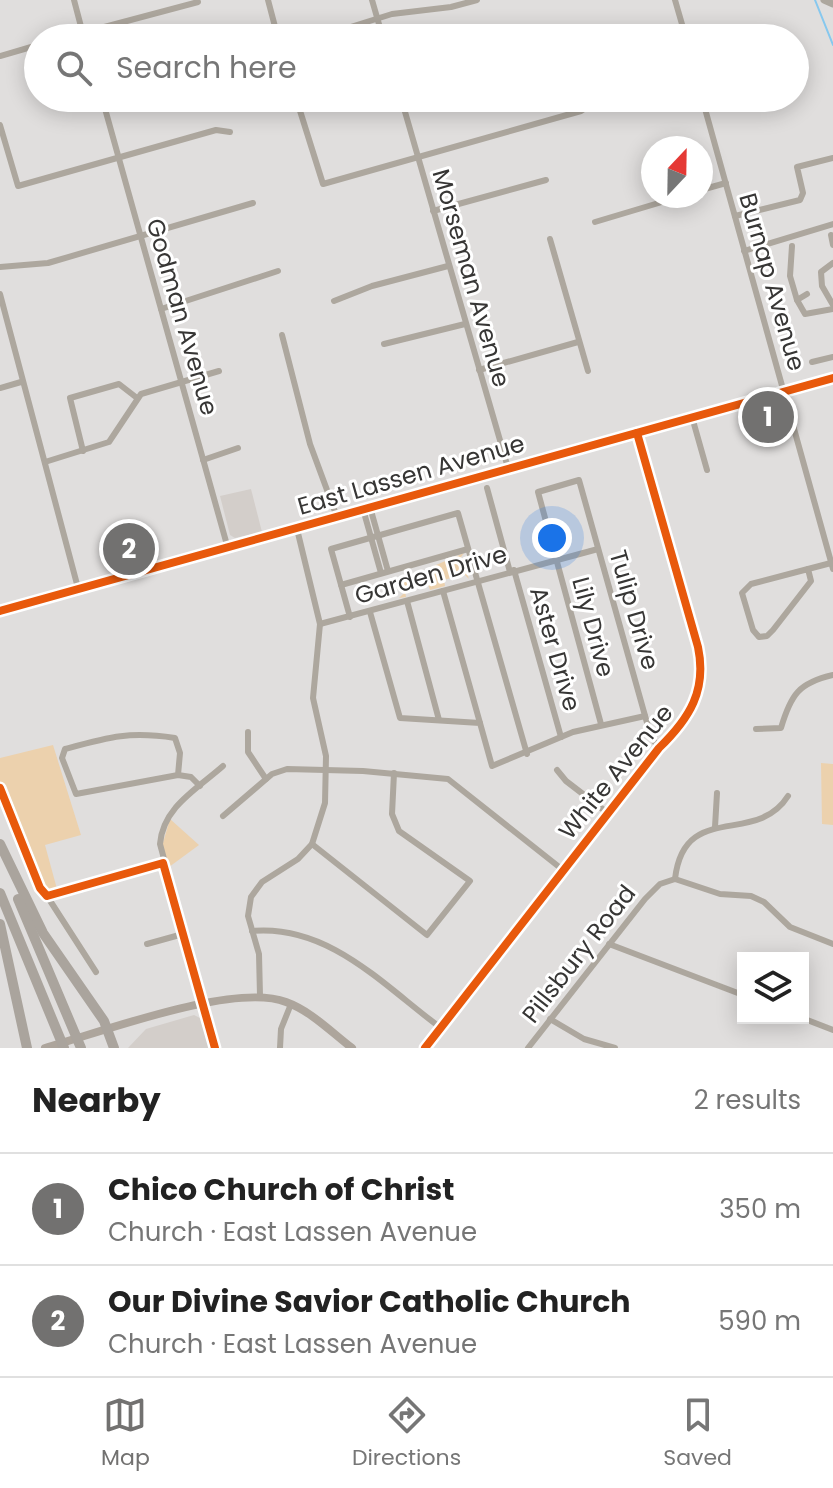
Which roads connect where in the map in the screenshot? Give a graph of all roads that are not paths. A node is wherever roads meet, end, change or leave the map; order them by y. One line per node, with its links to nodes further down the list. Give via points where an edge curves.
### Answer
1 (74, 0): 11 (street)
2 (268, 0): 13 (street)
3 (372, 0): 10 (street)
4 (477, 0): 8 (street, via 451,7)
5 (675, 0): 16 (street)
6 (824, 0): 9 (street)
7 (198, 2): 12 (street)
8 (428, 4): 10 (street)
9 (833, 4)
10 (378, 20): 14 (street); 15 (street)
11 (80, 24)
12 (121, 24)
13 (274, 24)
14 (363, 24)
15 (379, 24)
16 (682, 24)
17 (24, 49): 18 (street)
18 (0, 56)
19 (106, 112): 27 (street, Godman Avenue)
20 (300, 112): 26 (street, via 323,184)
21 (405, 112): 26 (street, Morseman Avenue)
22 (577, 112): 26 (street)
23 (706, 112): 30 (street, Burnap Avenue)
24 (0, 125): 27 (street, via 18,186)
25 (230, 132): 27 (street, via 216,130)
26 (417, 156): 34 (street, Morseman Avenue)
27 (118, 158): 38 (street, Godman Avenue)
28 (833, 158): 35 (street, via 797,167 800,200)
29 (546, 180): 34 (street)
30 (726, 183): 31 (street); 35 (street, Burnap Avenue)
31 (713, 187)
32 (253, 203): 38 (street)
33 (642, 208): 36 (street)
34 (433, 211): 45 (street, Morseman Avenue)
35 (735, 216): 43 (street, Burnap Avenue)
36 (595, 222)
37 (833, 224): 43 (street)
38 (140, 235): 46 (street, via 48,263); 53 (street, Godman Avenue)
39 (831, 235): 41 (street)
40 (550, 239): 56 (street)
41 (833, 245)
42 (792, 246): 50 (street, via 790,276)
43 (744, 251): 67 (street, Burnap Avenue)
44 (833, 263): 52 (street, via 821,272)
45 (448, 266): 51 (street); 54 (street, Morseman Avenue)
46 (0, 267)
47 (278, 271): 53 (street)
48 (0, 294): 65 (street)
49 (807, 294): 50 (street)
50 (797, 300): 52 (street, via 805,314)
51 (334, 301)
52 (833, 307)
53 (161, 309): 64 (street, Godman Avenue)
54 (465, 324): 57 (street); 60 (street, Morseman Avenue)
55 (282, 335): 80 (street, via 310,444)
56 (578, 342): 60 (street); 62 (street)
57 (384, 344)
58 (833, 357): 59 (street)
59 (812, 362)
60 (479, 370): 75 (street, Morseman Avenue)
61 (219, 371): 64 (street)
62 (588, 371)
63 (833, 378): 67 (street, East Lassen Avenue)
64 (182, 381): 68 (street); 73 (street, Godman Avenue)
65 (21, 382): 66 (street); 74 (street)
66 (0, 388)
67 (784, 390): 69 (street, East Lassen Avenue); 87 (street, Burnap Avenue)
68 (137, 398): 72 (street, via 109,442); 72 (street, via 119,384 70,398)
69 (692, 417): 70 (street, East Lassen Avenue); 76 (street)
70 (637, 433): 75 (street, East Lassen Avenue); 108 (street, White Avenue, via 702,666 697,701)
71 (238, 448): 73 (street)
72 (83, 451): 74 (street)
73 (203, 460): 83 (street, Godman Avenue)
74 (45, 462): 93 (street)
75 (508, 468): 79 (street, East Lassen Avenue)
76 (707, 470)
77 (579, 480): 85 (street, Tulip Drive); 86 (street, Lily Drive, via 538,492)
78 (487, 488): 89 (street, Aster Drive)
79 (367, 508): 80 (street, East Lassen Avenue); 82 (street)
80 (337, 517): 81 (street, East Lassen Avenue)
81 (297, 529): 83 (street, East Lassen Avenue); 99 (street)
82 (374, 537): 84 (street, via 458,513); 90 (street); 92 (street, via 331,549)
83 (227, 545): 93 (street, East Lassen Avenue)
84 (468, 549): 90 (street); 91 (street)
85 (598, 549): 86 (street, Garden Drive); 101 (street, Tulip Drive)
86 (557, 560): 89 (street, Garden Drive); 104 (street, Lily Drive)
87 (832, 566): 88 (street)
88 (808, 569): 88 (street, via 751,584 742,593 759,637 773,630 811,581)
89 (512, 571): 91 (street, Garden Drive); 107 (street, Aster Drive)
90 (384, 572): 92 (street)
91 (479, 581): 94 (street, Garden Drive); 109 (street)
92 (341, 585): 98 (street)
93 (78, 588): 96 (street, East Lassen Avenue)
94 (443, 591): 95 (street, Garden Drive); 103 (street)
95 (407, 601): 97 (street, Garden Drive); 102 (street)
96 (0, 611)
97 (370, 612): 98 (street, Garden Drive); 102 (street, via 400,718)
98 (350, 617): 99 (street, Garden Drive)
99 (320, 624): 111 (street, via 313,698)
100 (833, 675): 105 (street, via 807,681 788,704 781,728)
101 (645, 716): 104 (street); 108 (street, Tulip Drive)
102 (439, 720): 103 (street)
103 (480, 723): 109 (street, via 492,766)
104 (601, 724): 107 (street)
105 (756, 729)
106 (248, 732): 115 (street, via 248,752)
107 (561, 737): 109 (street)
108 (659, 748): 119 (street, White Avenue)
109 (527, 754)
110 (223, 766): 116 (street)
111 (327, 769): 113 (street); 115 (street, via 287,769); 123 (street, via 323,817)
112 (557, 770): 119 (street)
113 (394, 773): 123 (street, via 392,814 399,831 470,881 427,935); 126 (street, via 448,779)
114 (178, 775): 114 (street, via 76,794 62,758 65,749 126,733 175,738); 116 (street, via 191,777)
115 (266, 779): 120 (street)
116 (200, 786): 125 (street, via 169,813 161,829)
117 (717, 793): 121 (street)
118 (788, 796): 121 (street, via 769,816)
119 (609, 814): 126 (street, White Avenue)
120 (223, 816)
121 (715, 827): 127 (street, via 686,846)
122 (0, 844): 143 (highway, via 43,933)
123 (312, 844): 130 (street, via 257,888 248,906)
124 (0, 852): 148 (highway)
125 (163, 863): 131 (street); 135 (street, via 47,896)
126 (563, 870): 142 (street, White Avenue)
127 (675, 879): 133 (street, Pillsbury Road, via 653,889); 134 (street, via 720,894 757,898 790,927)
128 (0, 893): 147 (highway)
129 (0, 924): 145 (highway)
130 (252, 931): 137 (street, via 259,954); 142 (street, via 294,932 339,951)
131 (183, 934): 132 (street); 138 (street)
132 (147, 944)
133 (609, 944): 136 (street); 140 (street, Pillsbury Road)
134 (833, 944)
135 (96, 972)
136 (737, 993)
137 (260, 996): 138 (main road); 139 (main road)
138 (202, 1004): 143 (main road); 150 (street)
139 (291, 1004): 151 (street); 152 (main road)
140 (550, 1019): 154 (street, Pillsbury Road); 155 (street, via 584,1039)
141 (809, 1021): 144 (street)
142 (441, 1028): 153 (street, White Avenue)
143 (109, 1030): 146 (main road); 149 (highway)
144 (833, 1030)
145 (27, 1048)
146 (45, 1048)
147 (64, 1048)
148 (81, 1048)
149 (114, 1048)
150 (215, 1048)
151 (280, 1048)
152 (352, 1048)
153 (425, 1048)
154 (528, 1048)
155 (615, 1048)

